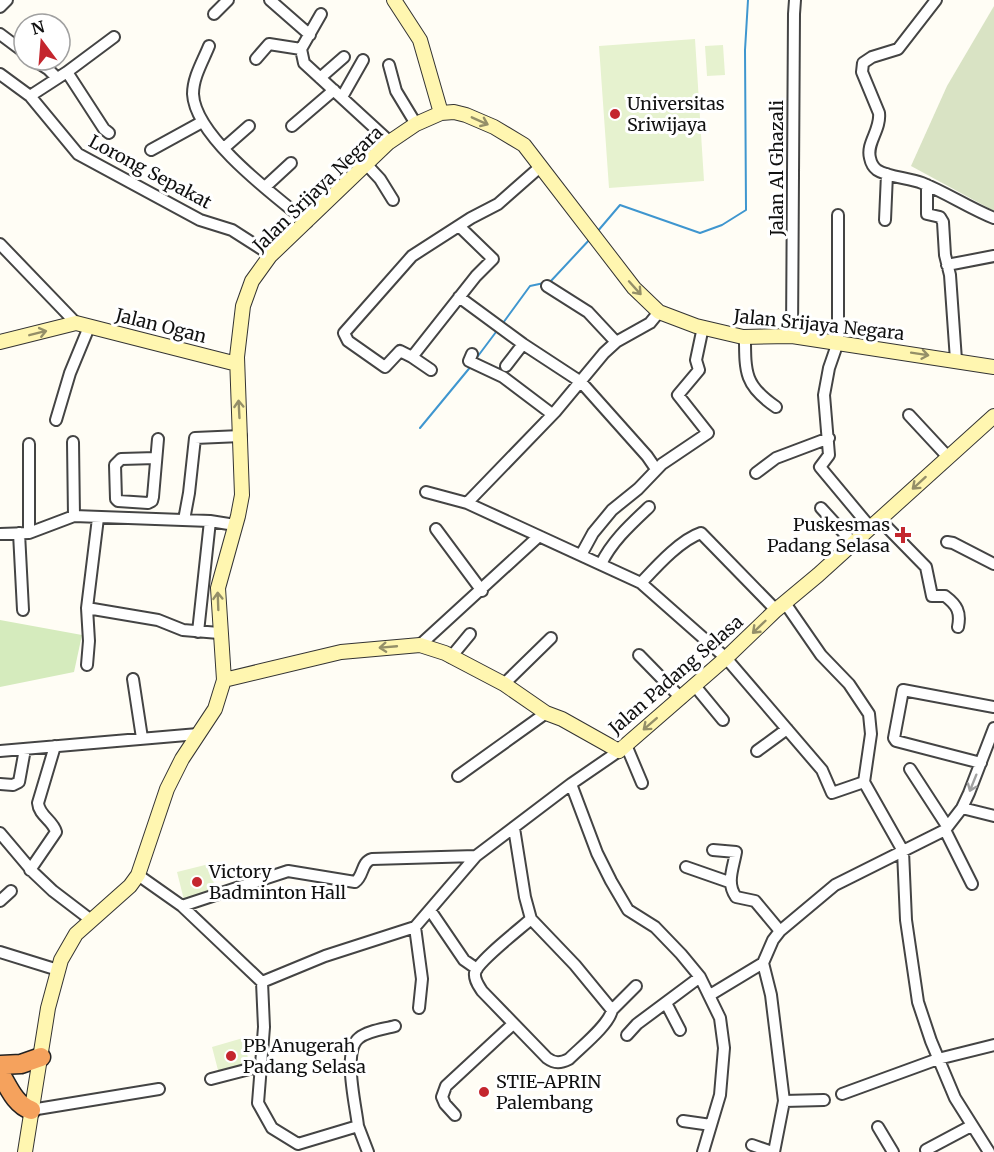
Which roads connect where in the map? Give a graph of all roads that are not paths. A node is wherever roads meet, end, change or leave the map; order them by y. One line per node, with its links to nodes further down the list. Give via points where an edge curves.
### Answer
1 (7, 0): 7 (street)
2 (228, 0): 8 (street)
3 (270, 0): 10 (street)
4 (394, 0): 26 (main road, via 420,40)
5 (795, 0): 56 (street, Jalan Al Ghazali)
6 (936, 0): 38 (street, via 898,49 872,57 861,66 880,120 868,150 870,160 876,170)
7 (0, 7)
8 (214, 14)
9 (321, 14): 10 (street)
10 (310, 35): 13 (street)
11 (114, 38): 18 (street)
12 (209, 46): 27 (street, via 194,82 193,96)
13 (301, 49): 15 (street, via 269,44); 23 (street, via 304,63)
14 (344, 57): 23 (street)
15 (256, 59)
16 (363, 60): 24 (street)
17 (389, 64): 28 (street, via 396,91)
18 (72, 68)
19 (51, 72): 22 (street)
20 (67, 72): 22 (street); 31 (street)
21 (0, 74): 25 (street, Lorong Sepakat)
22 (57, 78): 25 (street)
23 (320, 78): 24 (street)
24 (338, 93): 30 (street); 32 (street)
25 (30, 96): 48 (street, Lorong Sepakat, via 78,154 200,220 232,230)
26 (441, 113): 28 (main road, Jalan Srijaya Negara); 37 (main road, Jalan Srijaya Negara, one-way to 37, via 466,115 494,127 524,145)
27 (202, 122): 33 (street); 34 (street)
28 (416, 124): 32 (main road, Jalan Srijaya Negara)
29 (249, 126): 33 (street)
30 (292, 126)
31 (109, 133)
32 (390, 142): 36 (main road, Jalan Srijaya Negara)
33 (224, 148): 40 (street)
34 (151, 150)
35 (291, 163): 40 (street)
36 (366, 164): 41 (street); 45 (main road, Jalan Srijaya Negara)
37 (540, 167): 46 (street, via 498,204); 53 (main road, Jalan Srijaya Negara, one-way to 53, via 634,288)
38 (886, 174): 39 (street); 44 (street)
39 (927, 185): 43 (street); 50 (street, via 927,214 942,219)
40 (265, 187): 45 (street)
41 (393, 200)
42 (838, 215): 60 (street)
43 (994, 218)
44 (885, 220)
45 (307, 222): 48 (main road, Jalan Srijaya Negara)
46 (460, 227): 52 (street, via 493,259); 63 (street, via 412,256 344,333 348,341 385,367 400,351)
47 (0, 244): 54 (street)
48 (271, 255): 65 (main road, Jalan Srijaya Negara, via 252,281 243,306)
49 (994, 256): 50 (street)
50 (947, 265): 64 (street)
51 (548, 286): 59 (street, via 588,312)
52 (459, 297): 61 (street); 63 (street)
53 (659, 312): 55 (main road, Jalan Srijaya Negara); 59 (street, via 650,323)
54 (82, 325): 58 (main road, Jalan Ogan, one-way to 54); 65 (main road, Jalan Ogan); 74 (street)
55 (703, 327): 57 (main road, Jalan Srijaya Negara); 82 (street, via 696,360 699,370 678,395 708,433)
56 (792, 336): 57 (main road, Jalan Srijaya Negara); 60 (main road, Jalan Srijaya Negara)
57 (745, 337): 70 (street, via 747,376)
58 (0, 342)
59 (616, 342): 69 (street)
60 (838, 342): 64 (main road, Jalan Srijaya Negara, one-way to 64); 76 (street, via 824,395)
61 (523, 345): 66 (street); 69 (street)
62 (472, 354): 71 (street, via 469,361 503,377)
63 (412, 357): 68 (street)
64 (956, 360): 67 (main road, Jalan Srijaya Negara)
65 (237, 364): 75 (main road, Jalan Srijaya Negara, one-way to 65)
66 (506, 366)
67 (994, 367)
68 (431, 370)
69 (580, 382): 71 (street); 82 (street)
70 (776, 407)
71 (552, 414): 86 (street)
72 (909, 415): 80 (street)
73 (994, 416): 80 (main road, Jalan Padang Selasa)
74 (56, 420)
75 (241, 436): 92 (street, via 195,438); 95 (main road, Jalan Srijaya Negara, via 242,495)
76 (829, 438): 83 (street, via 783,455); 94 (street, via 829,455 821,469)
77 (158, 439): 81 (street)
78 (73, 442): 89 (street)
79 (28, 444): 97 (street)
80 (948, 457): 94 (main road, Jalan Padang Selasa, one-way to 94)
81 (156, 458): 85 (street, via 152,501); 85 (street, via 121,459 115,465 116,499)
82 (656, 469): 102 (street, via 612,510 592,533)
83 (756, 473)
84 (426, 492): 86 (street)
85 (135, 503): 91 (street)
86 (467, 503): 99 (street)
87 (649, 507): 103 (street, via 626,529)
88 (821, 508): 101 (street)
89 (74, 516): 90 (street); 97 (street)
90 (98, 518): 91 (street); 108 (street)
91 (135, 518): 92 (street)
92 (184, 520): 93 (street)
93 (210, 521): 95 (street); 111 (street)
94 (875, 523): 101 (main road, Jalan Padang Selasa); 110 (street, via 926,567 932,596 945,596 958,609)
95 (235, 525): 112 (main road, Jalan Srijaya Negara, one-way to 95, via 218,588)
96 (436, 529): 106 (street)
97 (24, 533): 98 (street); 109 (street)
98 (0, 534)
99 (539, 536): 102 (street); 106 (street)
100 (947, 542): 104 (street)
101 (853, 543): 107 (main road, Jalan Padang Selasa)
102 (581, 555): 103 (street)
103 (600, 564): 105 (street)
104 (994, 564)
105 (641, 583): 107 (street, via 662,561 701,533); 118 (street)
106 (482, 591): 115 (street)
107 (781, 607): 118 (main road, Jalan Padang Selasa, one-way to 118); 140 (street, via 867,709 871,734)
108 (87, 608): 111 (street, via 158,620); 119 (street)
109 (23, 610)
110 (958, 627)
111 (198, 632): 112 (street)
112 (219, 633): 121 (main road, Jalan Srijaya Negara)
113 (470, 634): 117 (street)
114 (551, 638): 122 (street)
115 (420, 645): 117 (main road, Jalan Padang Selasa); 121 (main road, Jalan Padang Selasa, one-way to 121, via 341,652)
116 (639, 655): 124 (street)
117 (451, 657): 122 (main road, Jalan Padang Selasa)
118 (726, 658): 123 (main road, Jalan Padang Selasa); 129 (street)
119 (87, 665)
120 (133, 679): 131 (street)
121 (224, 680): 130 (main road, Jalan Srijaya Negara, via 215,709)
122 (504, 684): 126 (main road, Jalan Padang Selasa)
123 (695, 686): 124 (main road, Jalan Padang Selasa); 127 (street)
124 (681, 698): 133 (main road, Jalan Padang Selasa, one-way to 133)
125 (994, 708): 137 (street, via 903,690 896,741)
126 (546, 713): 133 (main road, Jalan Padang Selasa); 139 (street)
127 (723, 720)
128 (994, 728): 137 (street)
129 (787, 729): 136 (street); 140 (street, via 822,770 832,793)
130 (198, 734): 131 (street); 154 (main road, Jalan Srijaya Negara, via 167,789)
131 (142, 738): 132 (street)
132 (55, 746): 134 (street); 153 (street, via 38,803 56,832)
133 (623, 748): 141 (street); 143 (street)
134 (25, 749): 135 (street); 142 (street, via 19,782)
135 (0, 751)
136 (756, 751)
137 (981, 763): 144 (street, one-way to 144)
138 (910, 769): 147 (street)
139 (458, 776)
140 (864, 782): 150 (street)
141 (642, 783)
142 (0, 784)
143 (571, 784): 146 (street); 169 (street, via 597,853 628,910 655,927)
144 (962, 808): 145 (street); 147 (street)
145 (994, 816)
146 (514, 828): 151 (street); 161 (street)
147 (946, 828): 150 (street); 156 (street)
148 (0, 833): 153 (street)
149 (713, 850): 155 (street, via 736,852)
150 (903, 851): 164 (street, via 836,885); 182 (street, via 910,960 918,1002)
151 (476, 856): 159 (street, via 372,859 365,863 355,882 288,871); 160 (street)
152 (686, 867): 155 (street)
153 (30, 870): 162 (street)
154 (138, 875): 159 (street); 162 (main road, Jalan Srijaya Negara)
155 (729, 882): 164 (street, via 736,897 755,901)
156 (972, 884)
157 (11, 891): 158 (street)
158 (0, 901)
159 (182, 906): 170 (street)
160 (430, 910): 163 (street); 167 (street, via 464,960)
161 (531, 919): 167 (street); 175 (street)
162 (91, 920): 168 (main road, Jalan Srijaya Negara, via 76,934)
163 (415, 927): 170 (street, via 325,956); 174 (street, via 422,979)
164 (780, 931): 166 (street)
165 (0, 952): 168 (street)
166 (764, 963): 172 (street); 191 (street)
167 (477, 969): 176 (street, via 475,980 482,991)
168 (58, 970): 181 (main road, Jalan Srijaya Negara)
169 (700, 977): 172 (street); 173 (street)
170 (262, 982): 184 (street)
171 (636, 986): 175 (street)
172 (710, 995): 195 (street, via 720,1018 724,1048 720,1095)
173 (666, 1003): 178 (street); 179 (street)
174 (419, 1008)
175 (612, 1010): 176 (street, via 599,1029 563,1062 547,1058)
176 (513, 1024): 193 (street, via 446,1086 442,1097)
177 (395, 1026): 196 (street, via 359,1037 352,1045 349,1062)
178 (680, 1030)
179 (627, 1035)
180 (994, 1045): 182 (street)
181 (40, 1057): 183 (highway, via 21,1064); 192 (main road, Jalan Srijaya Negara)
182 (938, 1059): 189 (street); 197 (street)
183 (0, 1065)
184 (261, 1066): 186 (street); 200 (street, via 258,1103 265,1119)
185 (0, 1073): 192 (highway)
186 (211, 1078)
187 (159, 1089): 192 (street)
188 (2, 1091): 192 (highway, via 21,1116)
189 (842, 1094)
190 (824, 1100): 191 (street)
191 (784, 1101): 205 (street)
192 (31, 1115): 202 (main road, Jalan Srijaya Negara)
193 (455, 1115)
194 (683, 1121): 195 (street)
195 (711, 1125): 204 (street)
196 (358, 1126): 200 (street); 203 (street)
197 (971, 1126): 201 (street); 207 (street)
198 (878, 1127): 206 (street)
199 (752, 1145): 205 (street)
200 (299, 1148)
201 (926, 1150)
202 (25, 1152)
203 (368, 1152)
204 (704, 1152)
205 (773, 1152)
206 (893, 1152)
207 (989, 1152)

